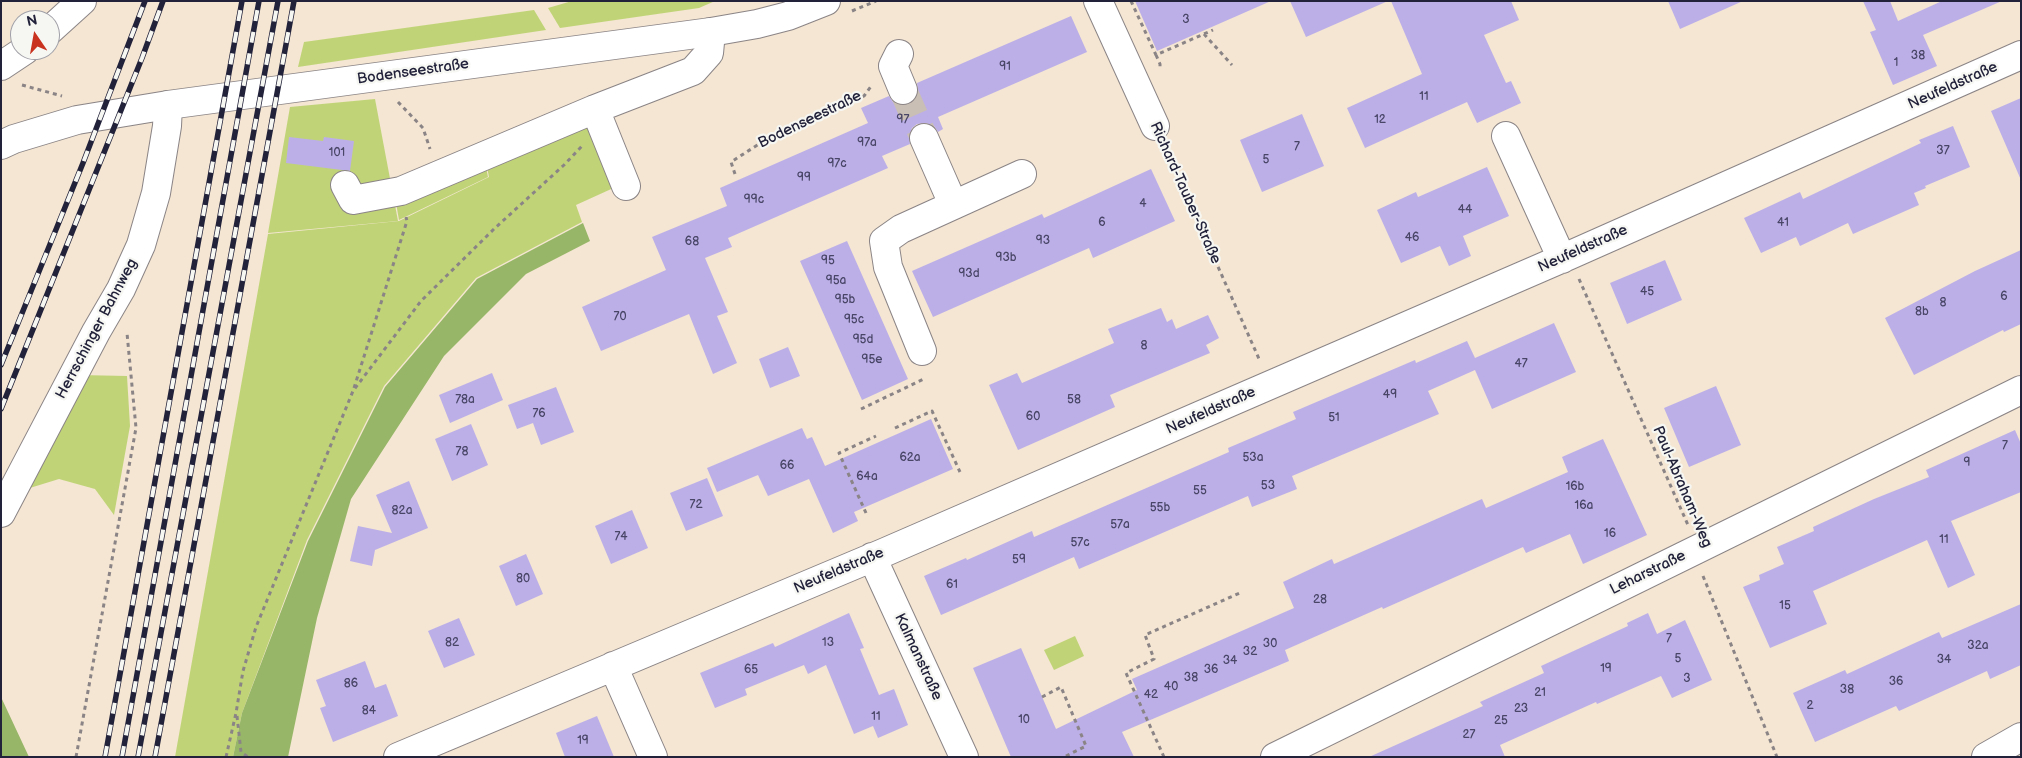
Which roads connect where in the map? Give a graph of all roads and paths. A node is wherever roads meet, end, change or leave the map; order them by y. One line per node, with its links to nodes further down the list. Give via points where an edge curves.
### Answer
1 (82, 1): 5 (street)
2 (826, 1): 7 (street, Bodenseestraße, via 788,16)
3 (1098, 1): 20 (street, Richard-Tauber-Straße)
4 (1131, 1): 9 (path)
5 (60, 21)
6 (1212, 30): 8 (path)
7 (711, 32): 16 (street, Bodenseestraße); 19 (street, via 710,53 693,71)
8 (1204, 34): 9 (path); 13 (path)
9 (1156, 55): 12 (path)
10 (2021, 55): 32 (street, Neufeldstraße)
11 (19, 60): 15 (street)
12 (1160, 64)
13 (1232, 64)
14 (898, 70): 25 (path, Bodenseestraße, via 881,72 864,96 759,144 732,162)
15 (10, 75): 17 (path)
16 (372, 77): 18 (street, Bodenseestraße); 27 (path, via 423,128 430,146)
17 (65, 97)
18 (168, 105): 24 (street, Bodenseestraße, via 77,120); 33 (street, Herrschinger Bahnweg, via 156,193 141,245)
19 (595, 109): 21 (street); 27 (street)
20 (1155, 126): 35 (path, Richard-Tauber-Straße)
21 (605, 135): 29 (street); 37 (path, via 586,142 421,301)
22 (1506, 136): 32 (street)
23 (924, 138): 31 (street)
24 (1, 145)
25 (735, 174)
26 (1022, 174): 31 (street)
27 (428, 178): 30 (street)
28 (345, 184): 30 (street, via 353,200)
29 (626, 186)
30 (401, 191): 37 (path, via 407,221)
31 (953, 204): 34 (street, via 901,229 884,241 888,267)
32 (1565, 257): 35 (street, Neufeldstraße); 44 (path, Paul-Abraham-Weg)
33 (121, 289): 42 (street, Herrschinger Bahnweg); 51 (path, via 136,428)
34 (922, 351): 38 (path, via 933,375)
35 (1270, 385): 45 (street, Neufeldstraße)
36 (2021, 390): 44 (street, Leharstraße)
37 (354, 391): 49 (path, via 256,627 243,671)
38 (861, 409)
39 (895, 428): 41 (path, via 932,411)
40 (876, 436): 43 (path, via 839,453)
41 (960, 472)
42 (1, 513)
43 (866, 514)
44 (1697, 548): 59 (street, Leharstraße); 60 (path, Paul-Abraham-Weg, via 1702,573)
45 (872, 557): 47 (street, Neufeldstraße); 56 (street, Kalmanstraße)
46 (1242, 592): 58 (path, via 1145,635 1154,659 1126,673)
47 (613, 666): 54 (street, Neufeldstraße); 55 (street)
48 (1042, 697): 57 (path, via 1061,687 1086,746)
49 (236, 713): 52 (path); 53 (path, via 241,752)
50 (2021, 737): 61 (street)
51 (76, 757)
52 (226, 757)
53 (248, 757)
54 (398, 757)
55 (653, 757)
56 (964, 757)
57 (1064, 757)
58 (1164, 757)
59 (1275, 757)
60 (1777, 757)
61 (1986, 757)

